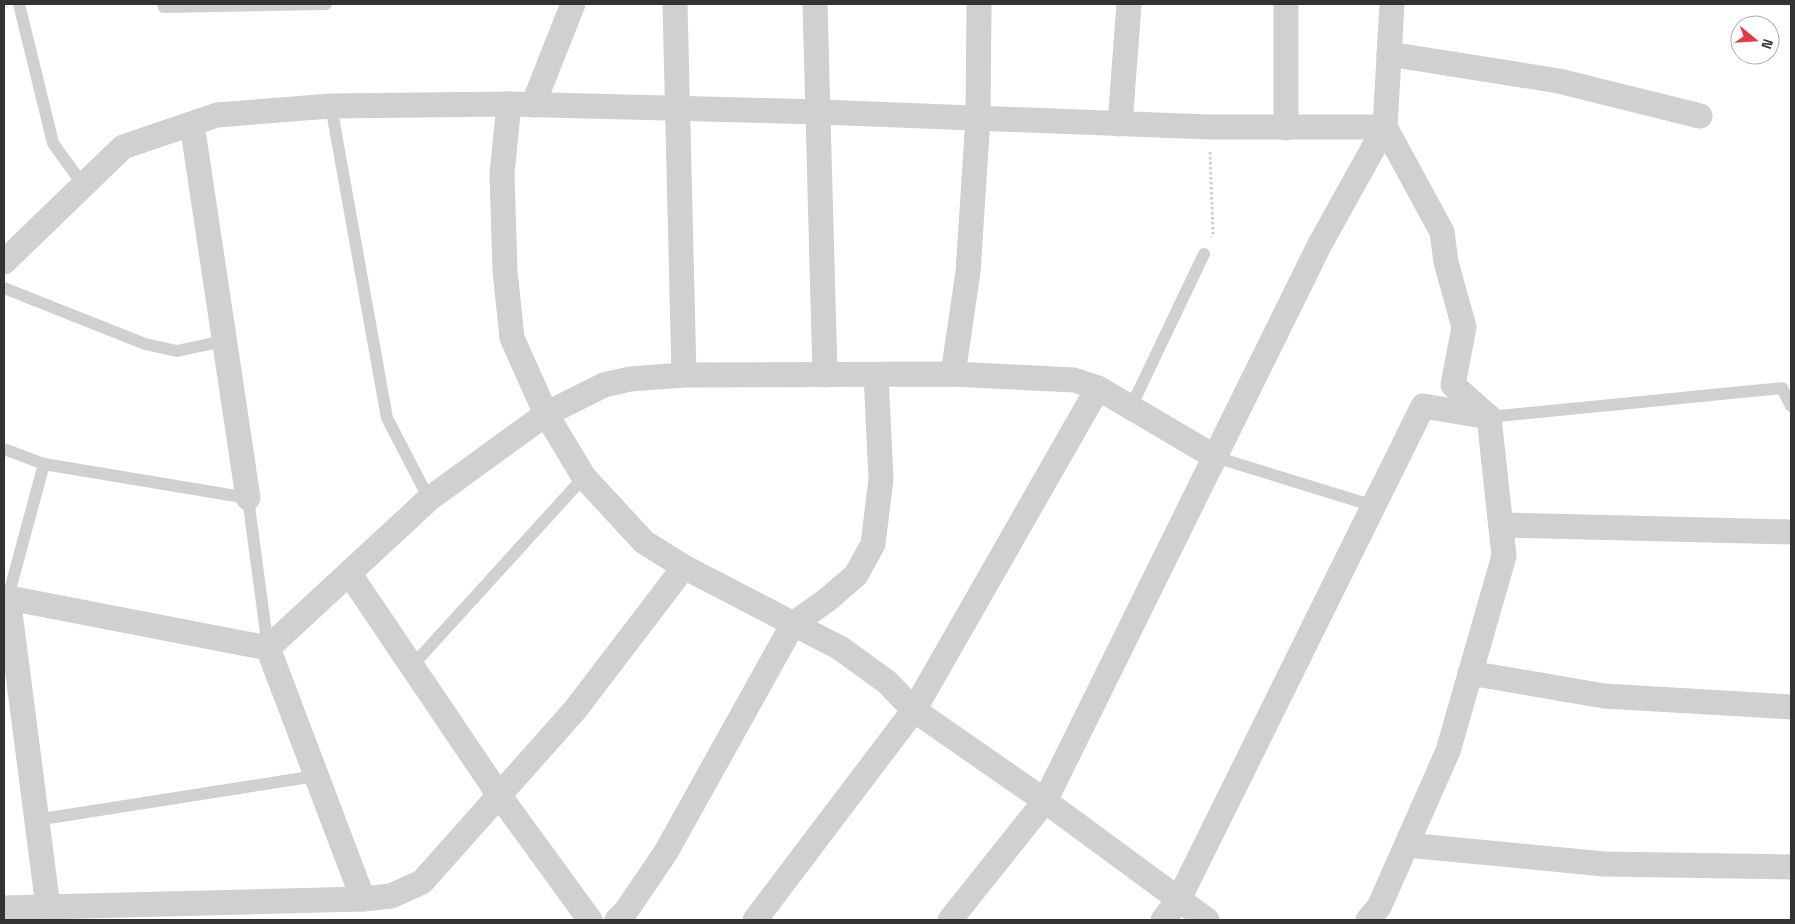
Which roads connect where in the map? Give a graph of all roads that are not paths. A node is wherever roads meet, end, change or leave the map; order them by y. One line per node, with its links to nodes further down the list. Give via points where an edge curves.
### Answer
1 (19, 4): 22 (lane, via 53,143)
2 (163, 4): 3 (lane, via 164,7)
3 (326, 4)
4 (573, 4): 12 (street)
5 (675, 4): 14 (street)
6 (815, 4): 15 (street)
7 (979, 4): 17 (street)
8 (1129, 4): 19 (street)
9 (1286, 4): 21 (street)
10 (1392, 4): 11 (street)
11 (1389, 54): 16 (street, via 1559,81); 20 (street)
12 (521, 105): 13 (street); 14 (street); 34 (street, via 502,174 505,271 512,338)
13 (331, 106): 18 (street, via 217,115); 41 (lane, via 387,418)
14 (678, 109): 15 (street); 28 (street)
15 (818, 112): 17 (street); 29 (street)
16 (1700, 116)
17 (978, 118): 19 (street); 27 (street, via 968,272)
18 (192, 124): 22 (street, via 123,147); 26 (street)
19 (1120, 124): 21 (street)
20 (1385, 127): 21 (street); 35 (street, via 1442,232 1446,262 1464,327 1453,386); 37 (street, via 1320,244)
21 (1286, 128)
22 (83, 185): 24 (street)
23 (1204, 254): 33 (lane)
24 (4, 262)
25 (4, 288): 26 (lane, via 145,344 177,351)
26 (224, 342): 40 (street)
27 (953, 374): 30 (street); 31 (street, via 1074,380)
28 (684, 375): 29 (street); 34 (street, via 630,379 604,385)
29 (825, 375): 30 (street)
30 (876, 375): 48 (street, via 881,479 873,544 856,576)
31 (1098, 388): 33 (street); 53 (street)
32 (1791, 406): 35 (lane, via 1782,388)
33 (1131, 407): 37 (street)
34 (546, 414): 39 (street); 41 (street)
35 (1489, 416): 42 (street, via 1423,406); 43 (street)
36 (4, 449): 38 (lane)
37 (1215, 457): 42 (lane); 56 (street)
38 (44, 464): 40 (lane); 47 (lane)
39 (584, 478): 45 (street, via 644,542); 50 (lane)
40 (248, 498): 49 (lane)
41 (429, 499): 46 (street)
42 (1374, 506): 61 (street)
43 (1500, 525): 44 (street); 51 (street, via 1504,556)
44 (1791, 532)
45 (684, 567): 48 (street); 55 (street, via 576,710)
46 (349, 573): 49 (street); 50 (street)
47 (6, 597): 49 (street); 57 (street)
48 (793, 624): 53 (street, via 840,648 872,670); 65 (street, via 666,852)
49 (268, 648): 54 (street)
50 (412, 666): 55 (street)
51 (1470, 673): 52 (street, via 1604,696); 58 (street, via 1448,751)
52 (1791, 708)
53 (914, 710): 56 (street); 66 (street)
54 (316, 776): 57 (lane); 60 (street)
55 (499, 795): 60 (street, via 422,882 391,896); 64 (street)
56 (1045, 801): 61 (street); 67 (street)
57 (36, 820): 62 (street)
58 (1407, 845): 59 (street, via 1604,864); 70 (street, via 1379,907)
59 (1791, 868)
60 (363, 899): 62 (street)
61 (1179, 899): 68 (street); 69 (street)
62 (48, 907): 63 (street)
63 (4, 908)
64 (590, 920)
65 (617, 920)
66 (755, 920)
67 (950, 920)
68 (1163, 920)
69 (1207, 920)
70 (1368, 920)

